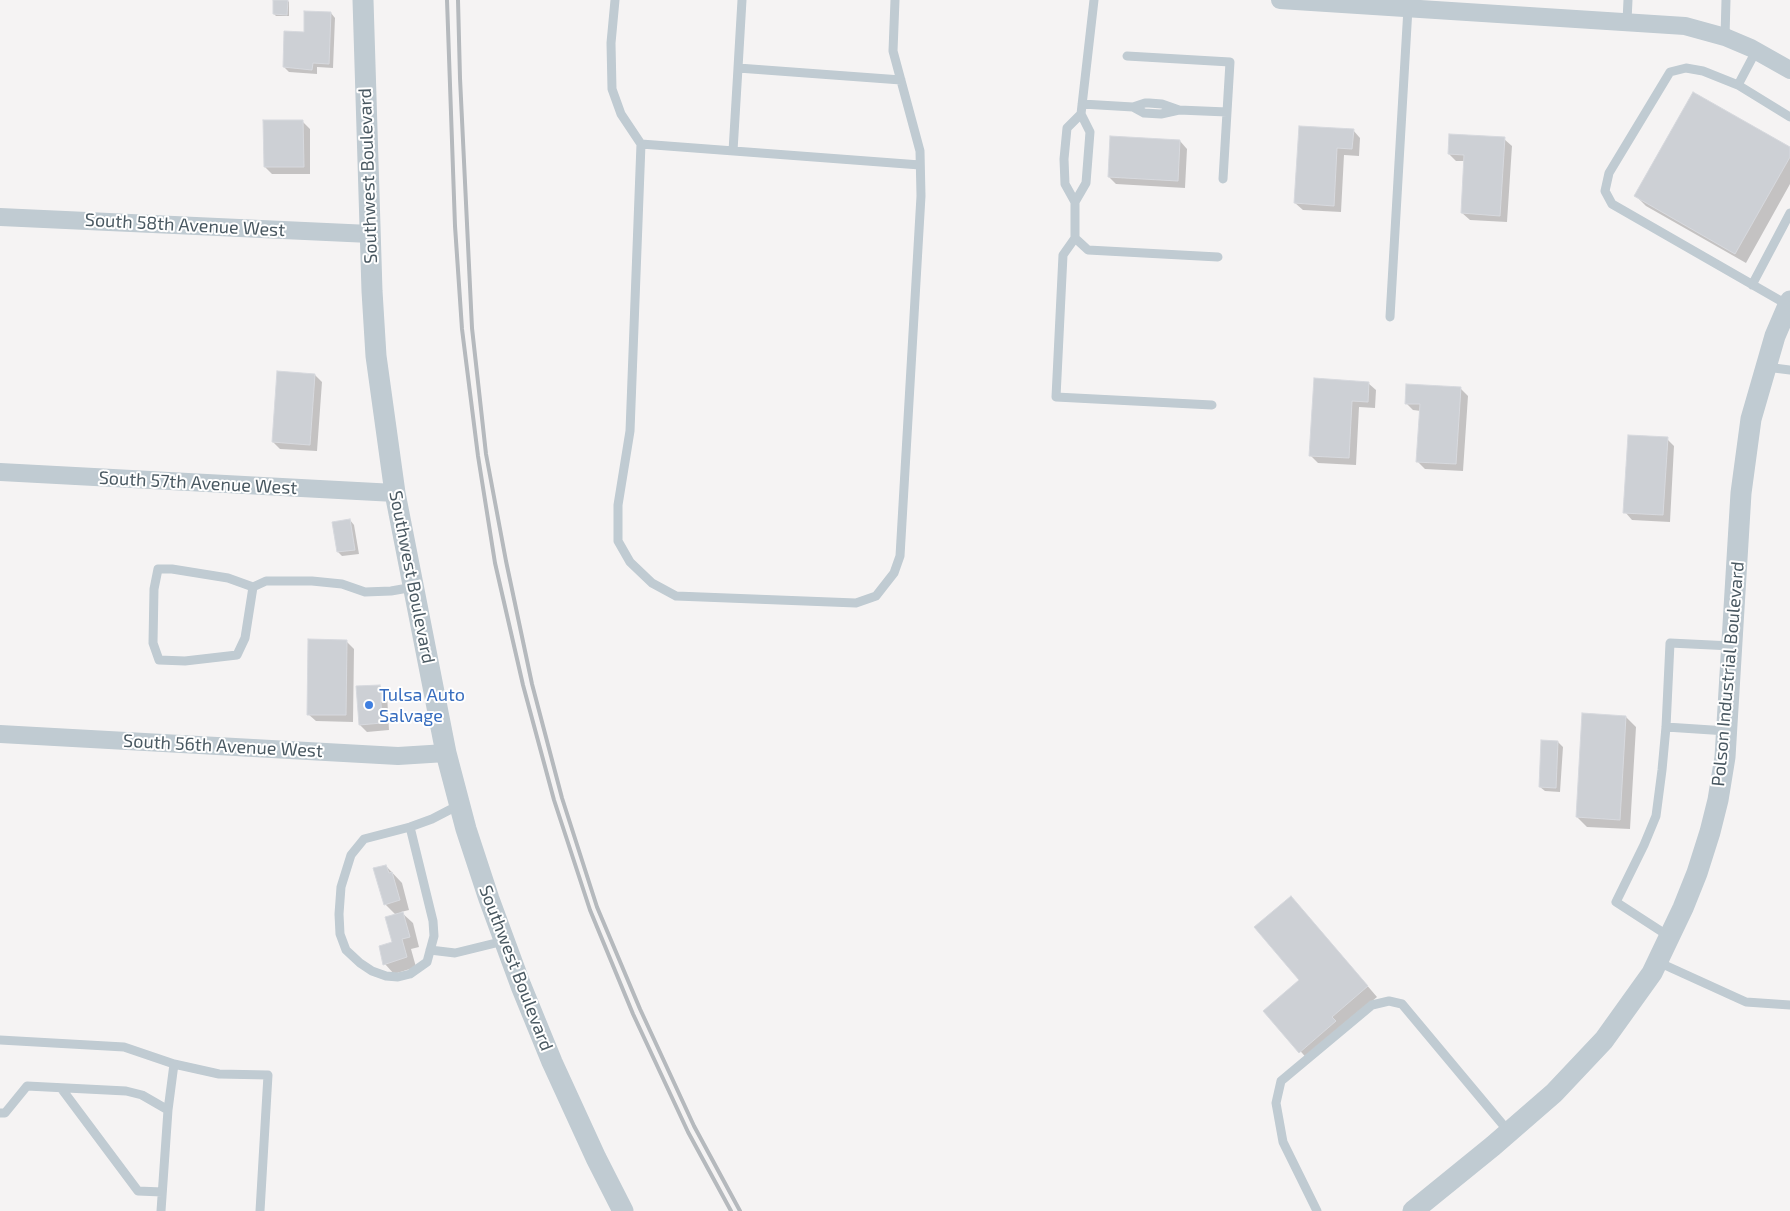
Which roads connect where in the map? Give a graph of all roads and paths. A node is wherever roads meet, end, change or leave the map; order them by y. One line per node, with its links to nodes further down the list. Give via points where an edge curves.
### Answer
1 (363, 0): 28 (street, Southwest Boulevard)
2 (615, 0): 21 (lane, via 611,43 612,89 621,114)
3 (742, 0): 14 (lane)
4 (895, 0): 16 (lane, via 893,51)
5 (1094, 0): 18 (lane)
6 (1280, 0): 9 (street)
7 (1628, 0): 10 (lane)
8 (1726, 0): 11 (lane)
9 (1408, 8): 10 (street); 33 (lane)
10 (1627, 21): 11 (street, via 1685,26)
11 (1725, 37): 12 (street)
12 (1756, 51): 15 (street); 17 (lane)
13 (1127, 56): 19 (lane, via 1230,62)
14 (738, 68): 16 (lane); 22 (lane)
15 (1790, 70)
16 (901, 80): 23 (lane, via 920,151)
17 (1738, 84): 20 (lane); 31 (lane, via 1703,71 1686,68 1670,72 1609,173 1604,191 1612,204)
18 (1082, 109): 19 (lane, via 1133,107 1144,113 1161,114 1179,110); 25 (lane, via 1090,132 1086,183); 25 (lane, via 1067,128 1064,159 1065,184)
19 (1227, 112): 24 (lane)
20 (1790, 117)
21 (641, 144): 22 (lane); 23 (lane, via 630,431 618,505 618,541 630,562 652,584 676,596 856,602 876,596 894,573 900,556 921,196)
22 (733, 150): 23 (lane)
23 (920, 165)
24 (1223, 179)
25 (1075, 202): 29 (lane)
26 (1790, 213): 31 (lane)
27 (0, 217): 28 (street, South 58th Avenue West)
28 (370, 234): 38 (street, Southwest Boulevard, via 376,356)
29 (1075, 238): 30 (lane, via 1088,250); 36 (lane, via 1063,255 1056,398)
30 (1218, 257)
31 (1752, 285): 32 (lane)
32 (1789, 303): 34 (street, Polson Industrial Boulevard)
33 (1390, 317)
34 (1765, 367): 35 (lane); 41 (street, Polson Industrial Boulevard, via 1745,454)
35 (1790, 370)
36 (1212, 406)
37 (0, 472): 38 (street, South 57th Avenue West)
38 (395, 493): 40 (street, Southwest Boulevard)
39 (253, 587): 39 (lane, via 228,578 158,569 154,589 153,643 159,660 185,662 237,655 245,638); 40 (lane, via 266,581 312,581 342,584 365,592)
40 (414, 587): 45 (street, Southwest Boulevard)
41 (1732, 646): 42 (lane, via 1670,643); 43 (street, Polson Industrial Boulevard)
42 (1666, 727): 43 (lane); 48 (lane, via 1656,816 1616,902)
43 (1727, 731): 48 (street, Polson Industrial Boulevard, via 1718,800 1710,832)
44 (0, 734): 45 (street, South 56th Avenue West, via 398,756)
45 (446, 753): 46 (street, Southwest Boulevard)
46 (460, 805): 47 (lane); 49 (street, Southwest Boulevard)
47 (410, 827): 50 (lane, via 433,921 434,936); 50 (lane, via 364,839 351,856 341,887 340,934 346,950 360,963 386,976 410,974 427,962)
48 (1671, 937): 51 (street, Polson Industrial Boulevard)
49 (504, 941): 50 (lane, via 454,954); 62 (street, Southwest Boulevard, via 552,1062)
50 (430, 950)
51 (1657, 962): 52 (lane, via 1746,1002); 58 (street, Polson Industrial Boulevard, via 1604,1040 1554,1093)
52 (1790, 1006)
53 (0, 1040): 54 (lane, via 124,1047)
54 (174, 1064): 56 (lane); 61 (lane, via 219,1074 268,1075)
55 (61, 1088): 56 (lane, via 126,1091 142,1095); 57 (lane, via 27,1086 5,1113); 59 (lane, via 138,1191)
56 (168, 1110): 59 (lane)
57 (0, 1113)
58 (1509, 1132): 63 (lane, via 1402,1004 1389,1001 1372,1005 1281,1080 1276,1103 1283,1142); 64 (street, Polson Industrial Boulevard)
59 (162, 1192): 60 (lane)
60 (161, 1211)
61 (260, 1211)
62 (622, 1211)
63 (1317, 1211)
64 (1413, 1211)

